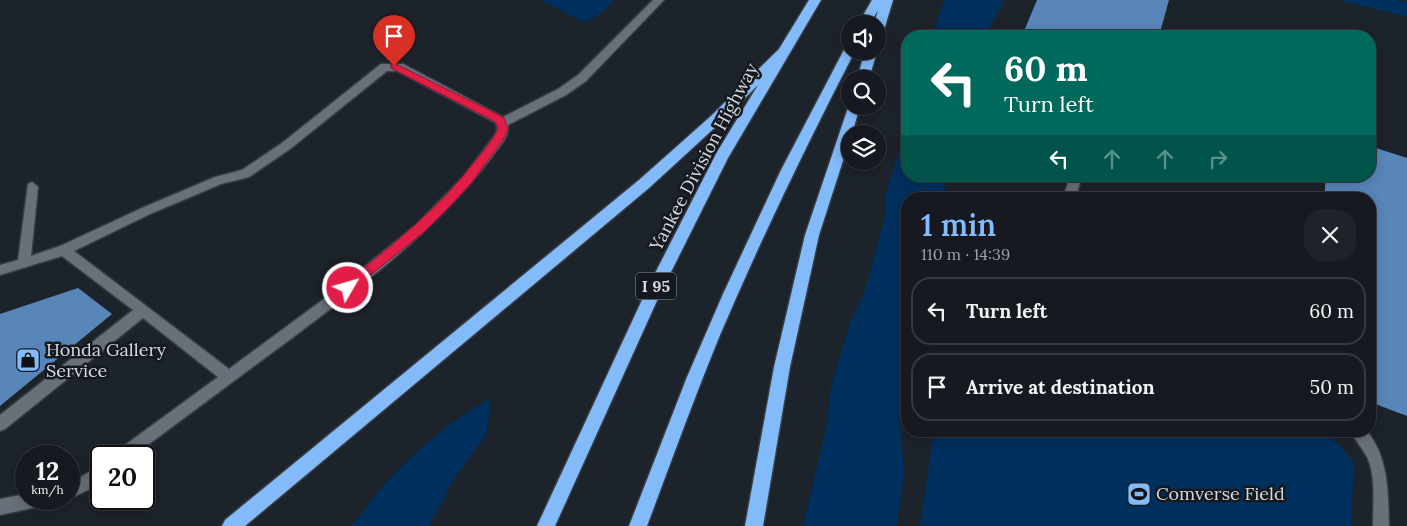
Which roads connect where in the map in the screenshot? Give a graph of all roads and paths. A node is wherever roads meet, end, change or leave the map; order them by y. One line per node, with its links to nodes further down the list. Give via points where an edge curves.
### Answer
1 (659, 0): 10 (lane, via 582,78)
2 (815, 0): 7 (highway, Yankee Division Highway / I 95)
3 (878, 0): 5 (highway)
4 (887, 0): 6 (highway)
5 (869, 15)
6 (882, 15)
7 (782, 53): 22 (highway, via 644,184); 23 (highway, Yankee Division Highway / I 95, via 722,156 653,292)
8 (844, 60): 24 (highway, via 763,221 695,377)
9 (851, 115): 25 (highway, via 812,235 782,368)
10 (502, 123): 12 (lane, via 399,68 388,66 252,170 146,211); 16 (lane, via 501,134 468,179 420,229 337,297)
11 (32, 187): 13 (lane)
12 (64, 250): 13 (lane); 15 (lane)
13 (24, 264): 14 (lane)
14 (0, 270)
15 (143, 310): 16 (lane); 17 (lane)
16 (228, 376): 19 (lane)
17 (0, 424)
18 (1363, 437): 26 (lane, via 1377,461)
19 (137, 445)
20 (15, 504): 21 (lane)
21 (0, 507)
22 (231, 526)
23 (546, 526)
24 (638, 526)
25 (754, 526)
26 (1380, 526)

